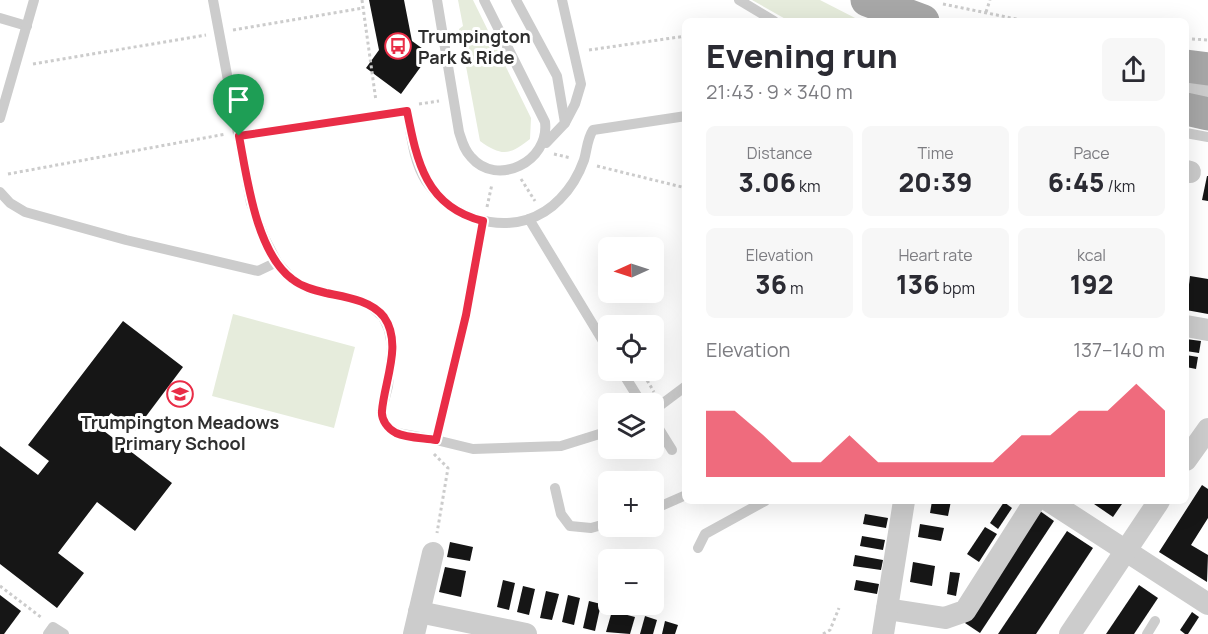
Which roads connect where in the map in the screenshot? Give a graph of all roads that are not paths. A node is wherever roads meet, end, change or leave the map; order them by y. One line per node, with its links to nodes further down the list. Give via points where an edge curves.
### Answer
1 (34, 0): 12 (lane)
2 (213, 0): 23 (lane)
3 (437, 0): 25 (lane, via 459,132 472,159 497,171 509,170 523,164)
4 (484, 0): 25 (lane, via 541,109 547,134)
5 (516, 0): 21 (lane, via 556,76)
6 (562, 0): 21 (lane, via 581,84)
7 (739, 0): 11 (lane)
8 (867, 0): 9 (main road)
9 (928, 12)
10 (0, 18): 12 (lane)
11 (769, 18)
12 (27, 26): 20 (lane)
13 (1189, 66): 14 (main road)
14 (1208, 69)
15 (1189, 83): 16 (street)
16 (1208, 87)
17 (1189, 110): 18 (main road)
18 (1208, 114)
19 (682, 117): 27 (lane, via 598,128 590,135 583,162 560,200)
20 (0, 118)
21 (565, 123): 25 (lane)
22 (1189, 134): 24 (lane)
23 (239, 136): 27 (lane, via 407,111 426,180 452,209 483,221 509,223); 28 (lane, via 251,202)
24 (1208, 137)
25 (542, 147)
26 (0, 192): 28 (lane, via 25,212 126,240 258,271)
27 (529, 219): 31 (lane)
28 (278, 262): 35 (lane, via 293,280 309,289 356,299 383,317 392,346 381,413 387,426 397,433 473,449 561,446)
29 (1189, 327): 30 (street)
30 (1208, 330)
31 (598, 333)
32 (682, 389): 33 (lane)
33 (664, 402)
34 (1208, 429): 38 (street)
35 (598, 434)
36 (664, 437): 37 (lane)
37 (672, 450)
38 (1189, 456)
39 (555, 488): 47 (lane, via 561,514 570,526)
40 (682, 497): 46 (lane)
41 (760, 504): 48 (lane, via 705,534)
42 (904, 504): 52 (street)
43 (1033, 504): 52 (street, via 965,611 945,618)
44 (1053, 504): 49 (street)
45 (1157, 504): 49 (street)
46 (664, 505)
47 (598, 526)
48 (698, 548)
49 (1125, 551): 51 (street); 60 (street)
50 (433, 553): 53 (street)
51 (1207, 601)
52 (887, 609): 59 (street)
53 (419, 612): 56 (street); 58 (street)
54 (1155, 621): 61 (lane)
55 (51, 630): 57 (lane)
56 (520, 633)
57 (64, 634)
58 (414, 634)
59 (883, 634)
60 (1070, 634)
61 (1147, 634)

